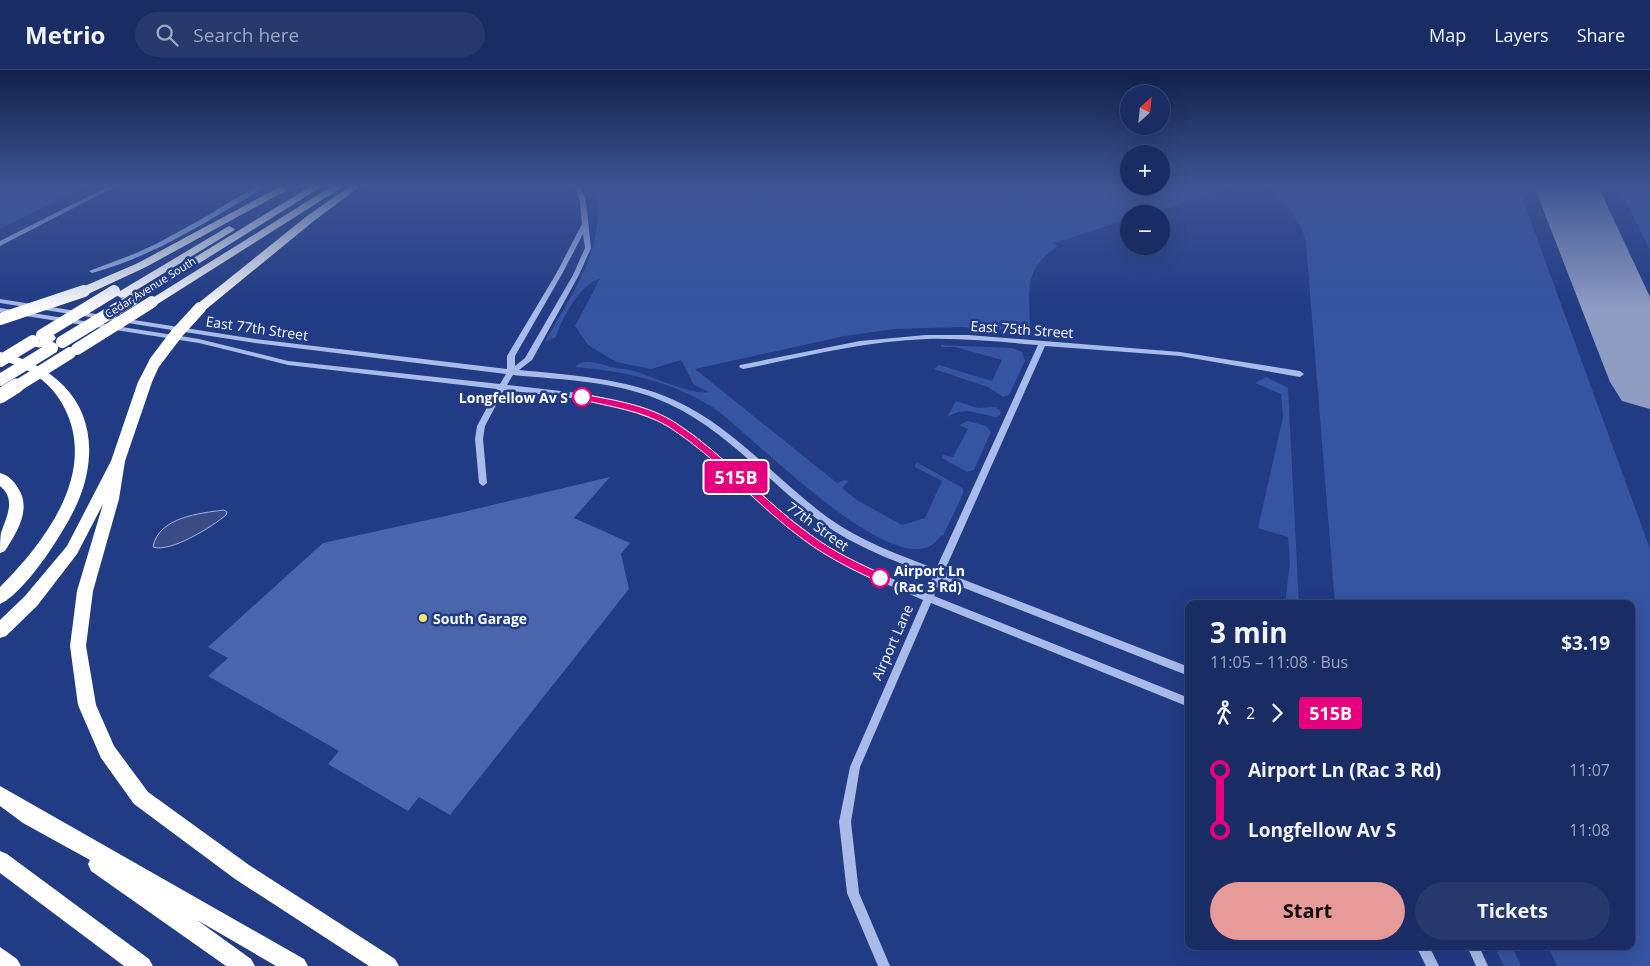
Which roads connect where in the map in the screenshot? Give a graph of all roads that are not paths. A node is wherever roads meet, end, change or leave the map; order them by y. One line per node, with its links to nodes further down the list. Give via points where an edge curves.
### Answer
1 (20, 228): 12 (street)
2 (32, 228): 13 (street)
3 (186, 228): 14 (street, via 120,264)
4 (209, 228): 18 (highway, bridge, via 84,292)
5 (223, 228): 15 (highway)
6 (233, 228): 15 (highway)
7 (244, 228): 15 (highway, Cedar Avenue South)
8 (272, 228): 20 (highway, Cedar Avenue South, bridge, via 152,302)
9 (299, 228): 30 (highway, bridge, via 200,308 177,333 144,382)
10 (583, 228): 25 (street, via 511,356)
11 (586, 228): 25 (street, via 588,248 576,275 528,360)
12 (0, 238)
13 (0, 244)
14 (92, 271)
15 (123, 295): 20 (highway, Cedar Avenue South, bridge); 20 (highway, bridge)
16 (0, 301): 25 (street, East 77th Street, via 255,341)
17 (0, 310): 28 (street, East 77th Street, via 199,340 288,363)
18 (0, 319)
19 (1043, 342): 23 (street, East 75th Street, via 968,337 895,340); 26 (street, East 75th Street, via 1180,354); 34 (street, Airport Lane)
20 (53, 344): 22 (highway, bridge); 24 (highway); 27 (highway, Cedar Avenue South, bridge); 29 (highway, Cedar Avenue South, bridge)
21 (0, 356): 35 (highway, via 44,373 55,383 76,411 83,438 80,472 73,499 50,539)
22 (0, 361)
23 (743, 367)
24 (0, 369)
25 (511, 372): 28 (street); 34 (street, 77th Street, via 616,384 672,402 714,426 840,530 885,554)
26 (1300, 374)
27 (0, 380)
28 (501, 387): 32 (street, via 480,432); 37 (street, 77th Street, via 608,401 659,418 685,433 821,548 855,568)
29 (0, 396)
30 (118, 461): 39 (highway, via 72,550); 54 (highway, via 112,499 85,591 78,646 87,705 107,752 140,798 242,872)
31 (0, 478): 33 (highway, via 10,485 17,503 14,526)
32 (483, 483)
33 (0, 547)
34 (940, 574): 37 (street, Airport Lane); 40 (street, 77th Street)
35 (18, 580): 36 (highway); 38 (highway)
36 (0, 597)
37 (928, 597): 41 (street, 77th Street); 55 (street, Airport Lane, via 855,767 845,822 853,893)
38 (0, 603)
39 (2, 630)
40 (1185, 670)
41 (1185, 701)
42 (0, 795): 43 (highway)
43 (23, 811): 52 (highway); 53 (highway)
44 (0, 861): 45 (highway)
45 (112, 944): 50 (highway); 51 (highway)
46 (1424, 950): 56 (street)
47 (1474, 950): 57 (street)
48 (0, 958): 49 (highway)
49 (10, 966)
50 (123, 966)
51 (142, 966)
52 (244, 966)
53 (297, 966)
54 (388, 966)
55 (884, 966)
56 (1433, 966)
57 (1482, 966)

